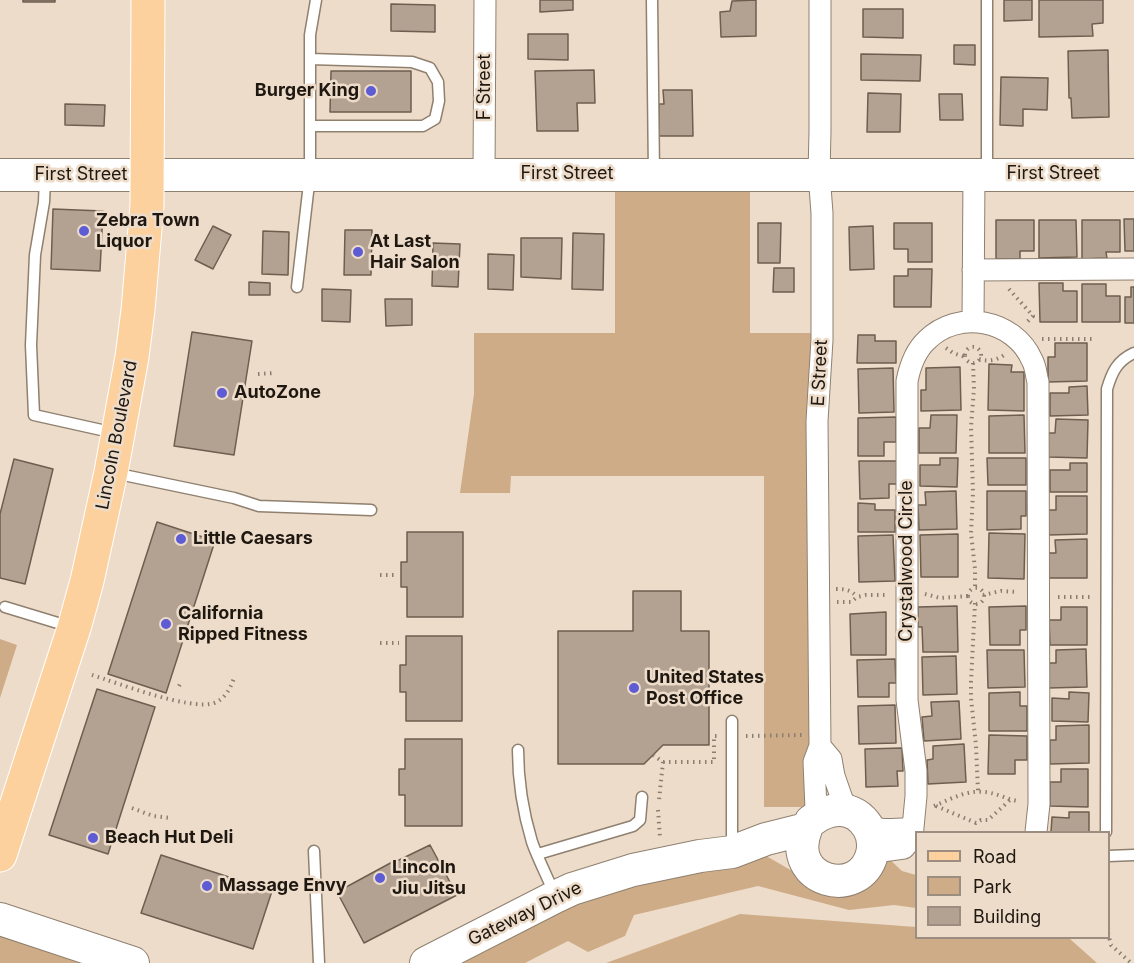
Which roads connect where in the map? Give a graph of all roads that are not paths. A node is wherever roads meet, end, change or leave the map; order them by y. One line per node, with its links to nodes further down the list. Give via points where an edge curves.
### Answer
1 (148, 0): 15 (main road, Lincoln Boulevard)
2 (316, 0): 7 (lane)
3 (485, 0): 9 (street, F Street)
4 (652, 0): 10 (lane)
5 (820, 0): 11 (street, E Street)
6 (987, 0): 12 (lane)
7 (310, 59): 8 (lane); 8 (lane, via 412,62 430,68 438,82 439,101 435,119 423,126)
8 (310, 126): 16 (lane)
9 (484, 174): 10 (street, First Street); 16 (street, First Street)
10 (654, 174): 11 (street, First Street)
11 (819, 174): 12 (street, First Street); 29 (street, E Street)
12 (981, 174): 17 (street, First Street); 18 (street)
13 (0, 175): 14 (street, First Street)
14 (45, 175): 15 (street, First Street); 23 (lane, via 35,255 33,415)
15 (147, 175): 16 (street, First Street); 23 (main road, Lincoln Boulevard, via 147,222 138,310)
16 (310, 175): 20 (lane)
17 (1134, 175)
18 (973, 270): 19 (street); 21 (street)
19 (1134, 270)
20 (297, 287)
21 (973, 321): 34 (street, Crystalwood Circle, via 998,326 1015,337 1033,360 1038,382 1039,804); 36 (street, Crystalwood Circle, via 948,326 926,340 913,360 907,381 907,700 916,771)
22 (1134, 353): 35 (lane, via 1113,371 1107,389)
23 (118, 434): 24 (main road, Lincoln Boulevard)
24 (111, 472): 25 (lane, via 260,506); 27 (main road, Lincoln Boulevard)
25 (371, 510)
26 (5, 607): 27 (lane)
27 (74, 628): 40 (main road, Lincoln Boulevard)
28 (732, 721): 38 (lane)
29 (820, 746): 32 (street, E Street, via 814,762 816,809); 33 (street, E Street, via 831,759 842,799)
30 (518, 750): 39 (lane, via 521,797)
31 (642, 797): 39 (lane, via 640,820 633,826)
32 (808, 825): 33 (street, via 820,814 842,810); 38 (street, Gateway Drive); 43 (street, via 801,847)
33 (863, 831): 36 (street, via 903,829); 36 (street, via 882,851 904,848); 43 (street, via 868,864 855,876 838,881 820,877)
34 (1035, 831)
35 (1106, 831)
36 (914, 839)
37 (314, 851): 47 (lane)
38 (732, 852): 43 (street, Gateway Drive); 44 (street, Gateway Drive, via 633,870)
39 (538, 854): 44 (lane)
40 (0, 855)
41 (1134, 855): 42 (lane)
42 (1110, 856)
43 (807, 865)
44 (555, 897): 48 (street, Gateway Drive)
45 (0, 919): 46 (street)
46 (126, 962)
47 (319, 963)
48 (426, 963)

